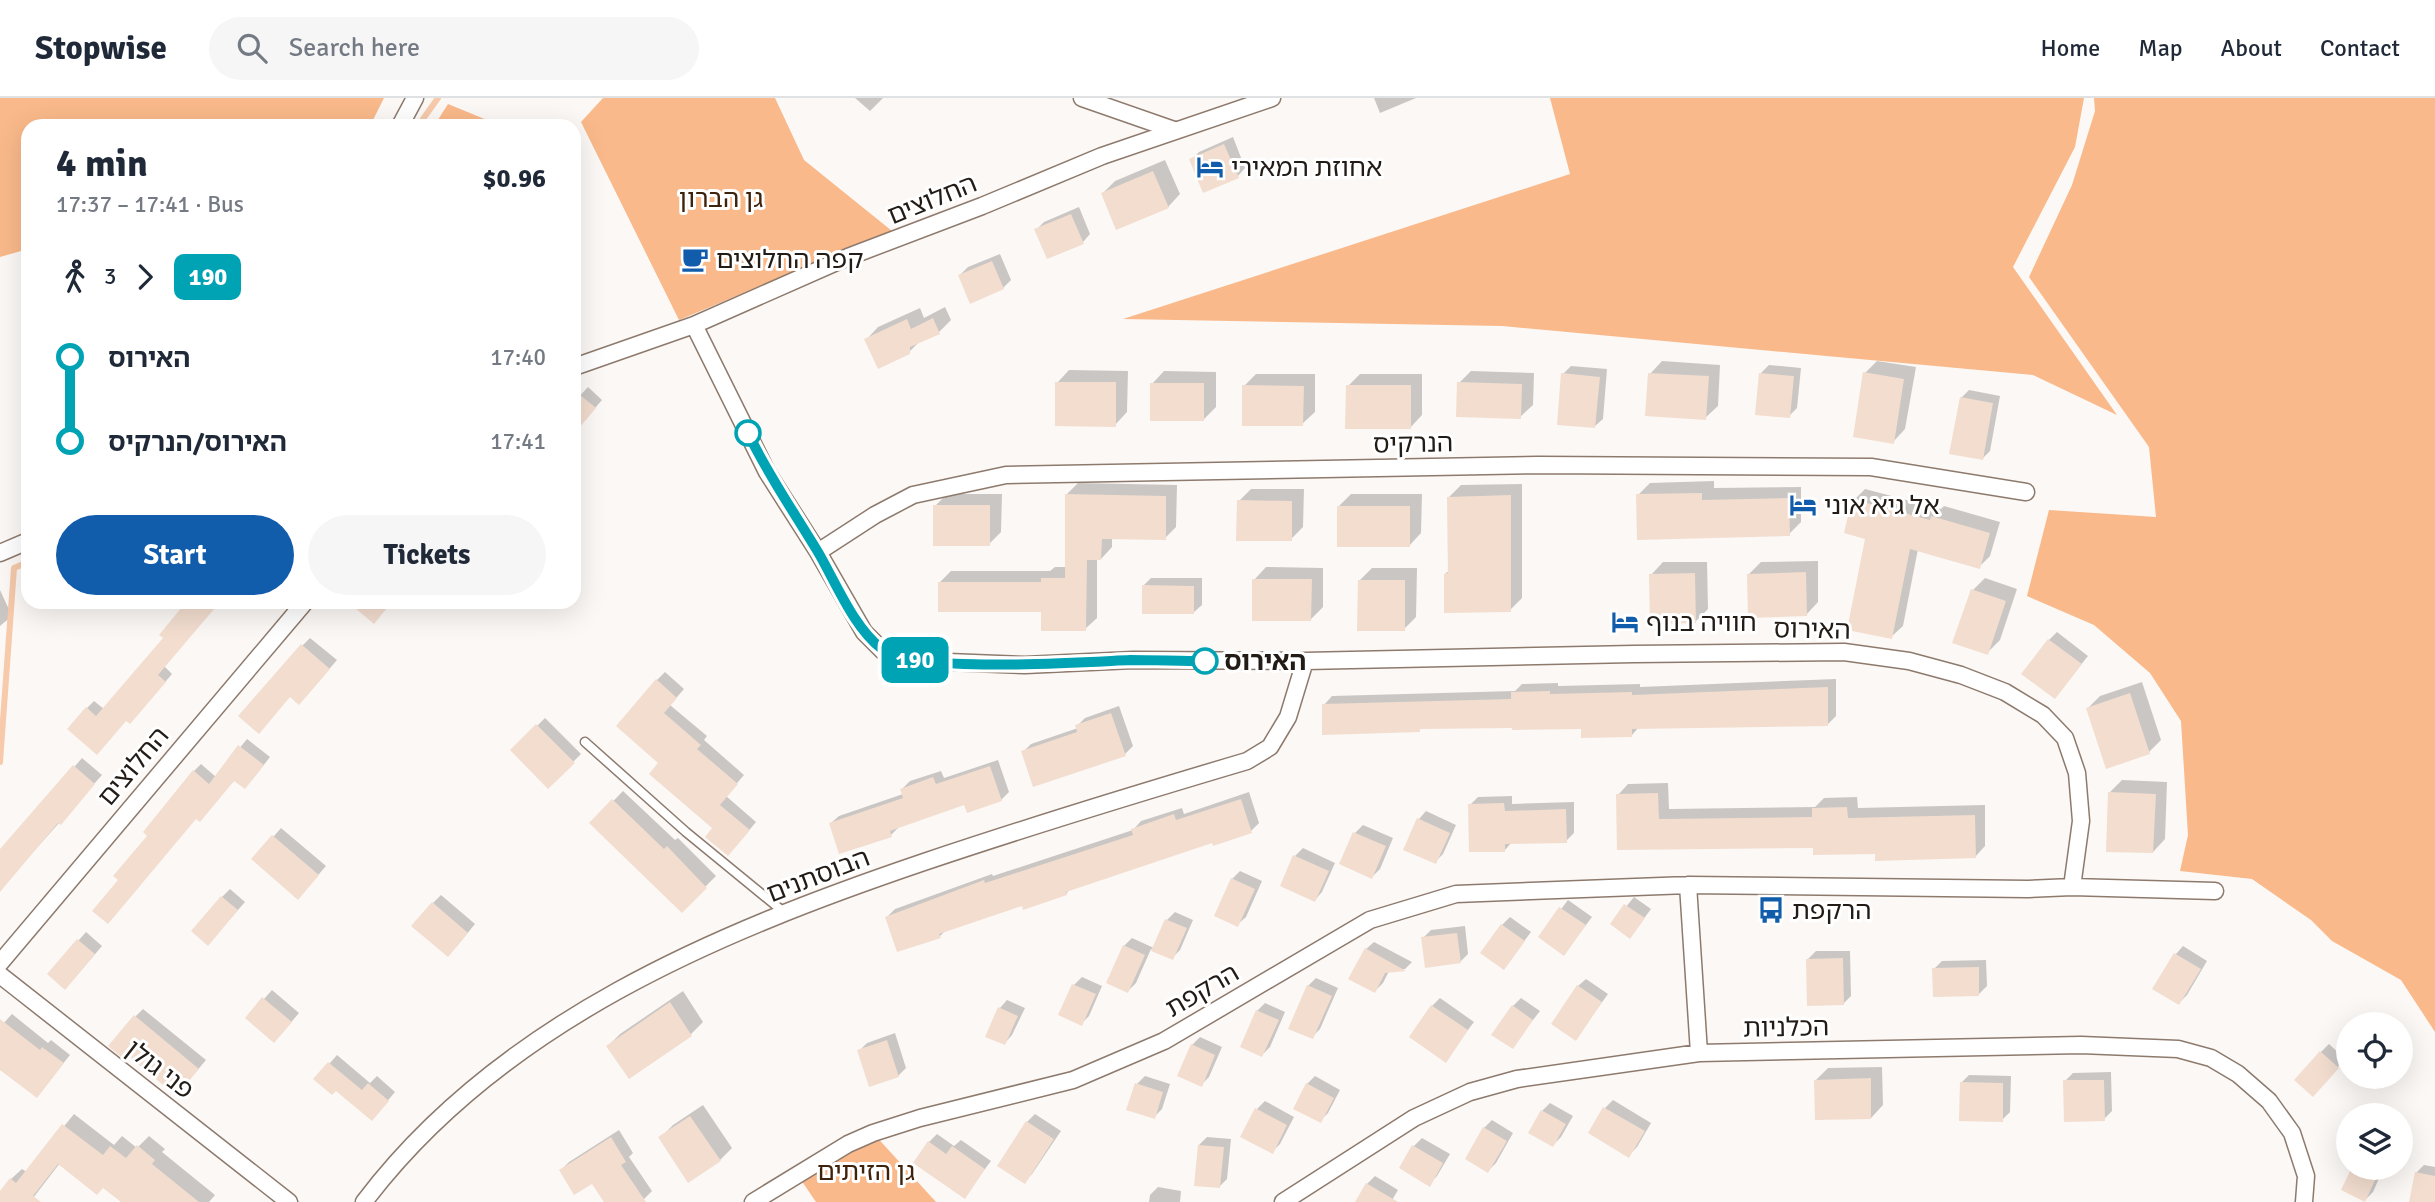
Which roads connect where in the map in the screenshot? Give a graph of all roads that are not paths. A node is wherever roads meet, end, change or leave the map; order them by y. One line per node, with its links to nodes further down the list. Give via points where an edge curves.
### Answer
1 (415, 98): 4 (street)
2 (1082, 98): 5 (street)
3 (1272, 98): 5 (street, החלוצים)
4 (404, 119)
5 (1174, 130): 6 (street, החלוצים, via 848,257)
6 (694, 324): 7 (street, החלוצים); 10 (street, האירוס, via 767,472)
7 (581, 365)
8 (2026, 492): 10 (street, הנרקיס, via 1871,467 1538,466 1006,475 913,495)
9 (21, 544): 11 (street)
10 (818, 552): 13 (street, האירוס, via 864,632 883,651 902,658 1025,665 1133,660)
11 (0, 553)
12 (299, 609): 19 (street, החלוצים)
13 (1306, 662): 16 (street, האירוס, via 1844,652 1909,661 1961,675 2005,692 2043,715 2065,738 2077,773 2081,821); 18 (street, הבוסתנים, via 1289,717 1270,747 1247,761 1032,825)
14 (585, 742): 18 (lane)
15 (1688, 885): 16 (street, הרקפת); 21 (street); 24 (street, הרקפת, via 1456,894 1370,920 1164,1041 1073,1080 873,1133)
16 (2072, 887): 17 (street, הרקפת)
17 (2215, 891)
18 (785, 913): 23 (street, הבוסתנים, via 672,961 516,1055 414,1143)
19 (0, 963)
20 (0, 975): 22 (street, פני גולן)
21 (1699, 1053): 25 (street, הכלניות, via 1517,1079 1470,1092 1414,1118); 26 (street, הכלניות, via 2081,1045 2178,1049 2211,1058 2269,1101 2292,1133 2306,1176)
22 (289, 1202)
23 (364, 1202)
24 (753, 1202)
25 (1283, 1202)
26 (2304, 1202)

